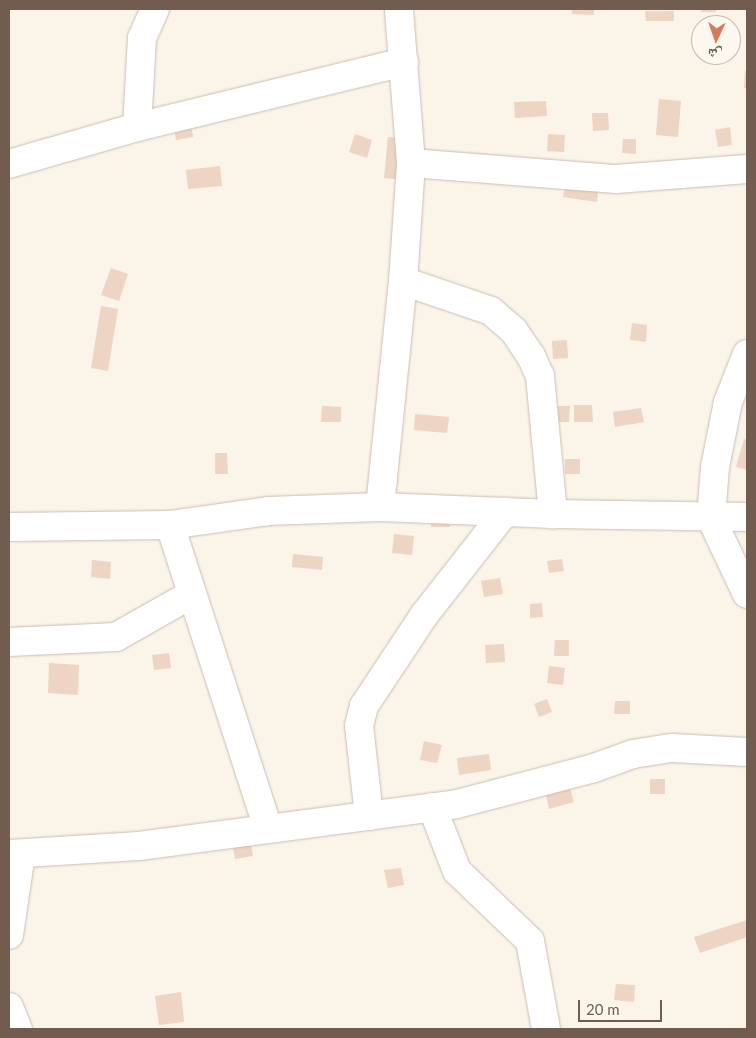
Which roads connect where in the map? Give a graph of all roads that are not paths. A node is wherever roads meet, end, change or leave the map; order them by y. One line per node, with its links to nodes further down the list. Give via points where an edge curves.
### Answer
1 (155, 9): 4 (street, via 142,38)
2 (399, 9): 3 (street)
3 (404, 62): 4 (street); 5 (street)
4 (137, 127): 6 (street)
5 (411, 163): 7 (street, via 616,178); 8 (street)
6 (9, 164)
7 (747, 169)
8 (403, 282): 11 (street); 13 (street, via 490,310 514,331 531,356 540,376)
9 (747, 354): 10 (street)
10 (738, 403): 15 (street, via 716,467)
11 (380, 507): 12 (street); 16 (street, via 268,511)
12 (505, 512): 13 (street); 23 (street, via 425,614 364,706 359,726)
13 (553, 514): 15 (street)
14 (747, 517): 15 (street)
15 (712, 518): 19 (street)
16 (170, 525): 17 (street); 18 (street)
17 (9, 527)
18 (192, 594): 20 (street, via 116,637); 24 (street)
19 (747, 594)
20 (9, 642)
21 (747, 752): 22 (street, via 672,748 633,754 476,799)
22 (432, 807): 23 (street); 29 (street, via 457,872 530,941)
23 (369, 816): 24 (street)
24 (268, 829): 25 (street, via 138,846)
25 (15, 854): 26 (street)
26 (9, 935)
27 (9, 1007): 28 (street)
28 (18, 1029)
29 (546, 1029)

